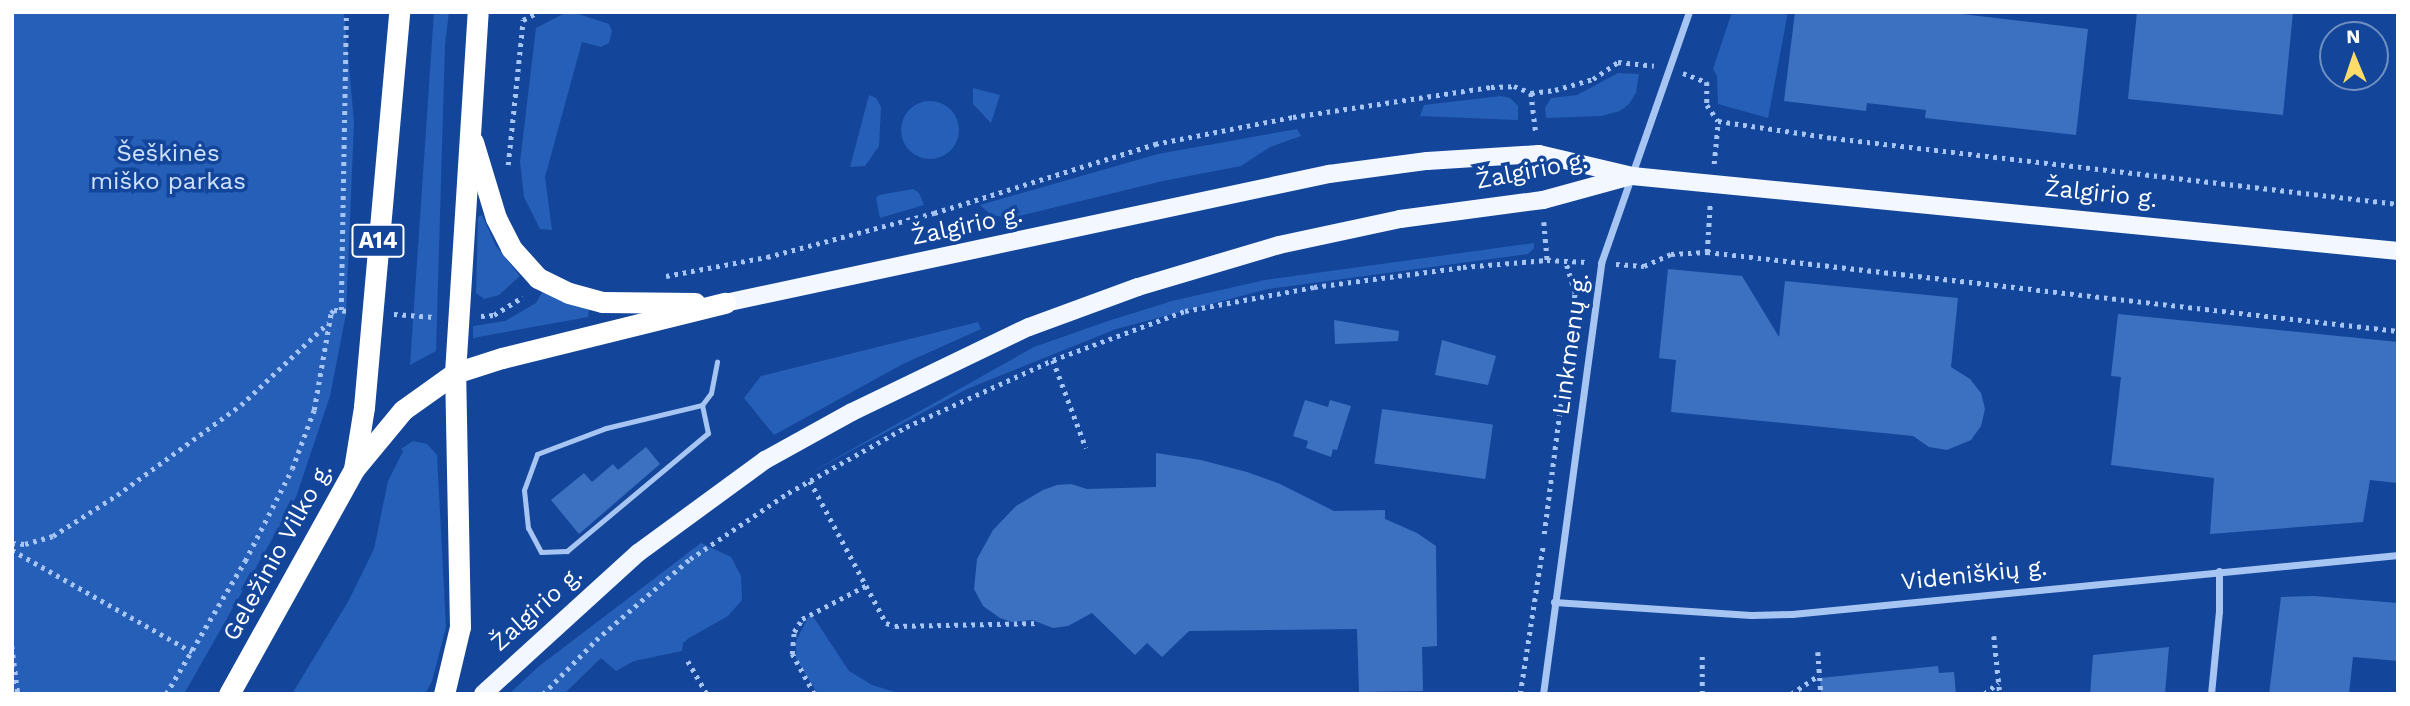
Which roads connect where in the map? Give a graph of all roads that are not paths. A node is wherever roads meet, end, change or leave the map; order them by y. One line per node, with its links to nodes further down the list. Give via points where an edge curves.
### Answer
1 (398, 12): 11 (highway, Geležinio Vilko g. / A14, via 364,407)
2 (478, 12): 4 (highway)
3 (1689, 12): 5 (street, Linkmenų g.)
4 (469, 129): 7 (highway, via 496,218 511,248 538,278 602,302); 9 (highway)
5 (1632, 176): 6 (main road, Žalgirio g.); 7 (main road, Žalgirio g., via 1539,155 1427,161 1329,174); 14 (street, Linkmenų g., via 1601,263); 17 (main road, Žalgirio g., via 1543,200 1400,219 1279,245 1138,287 1018,331 765,460 638,553)
6 (2398, 251)
7 (725, 303): 9 (highway, Žalgirio g.)
8 (717, 362): 10 (lane, via 711,393)
9 (455, 373): 11 (highway, Žalgirio g., via 403,410); 16 (highway, via 460,627)
10 (702, 405): 10 (lane, via 607,428 537,454 524,490 528,528 541,552 566,551 708,433)
11 (354, 469): 15 (highway, Geležinio Vilko g. / A14)
12 (2398, 555): 13 (street, Videniškių g.)
13 (2219, 570): 14 (street, Videniškių g., via 1778,614); 19 (street)
14 (1554, 602): 18 (street, Linkmenų g.)
15 (229, 694)
16 (444, 694)
17 (483, 694)
18 (1542, 694)
19 (2211, 694)

